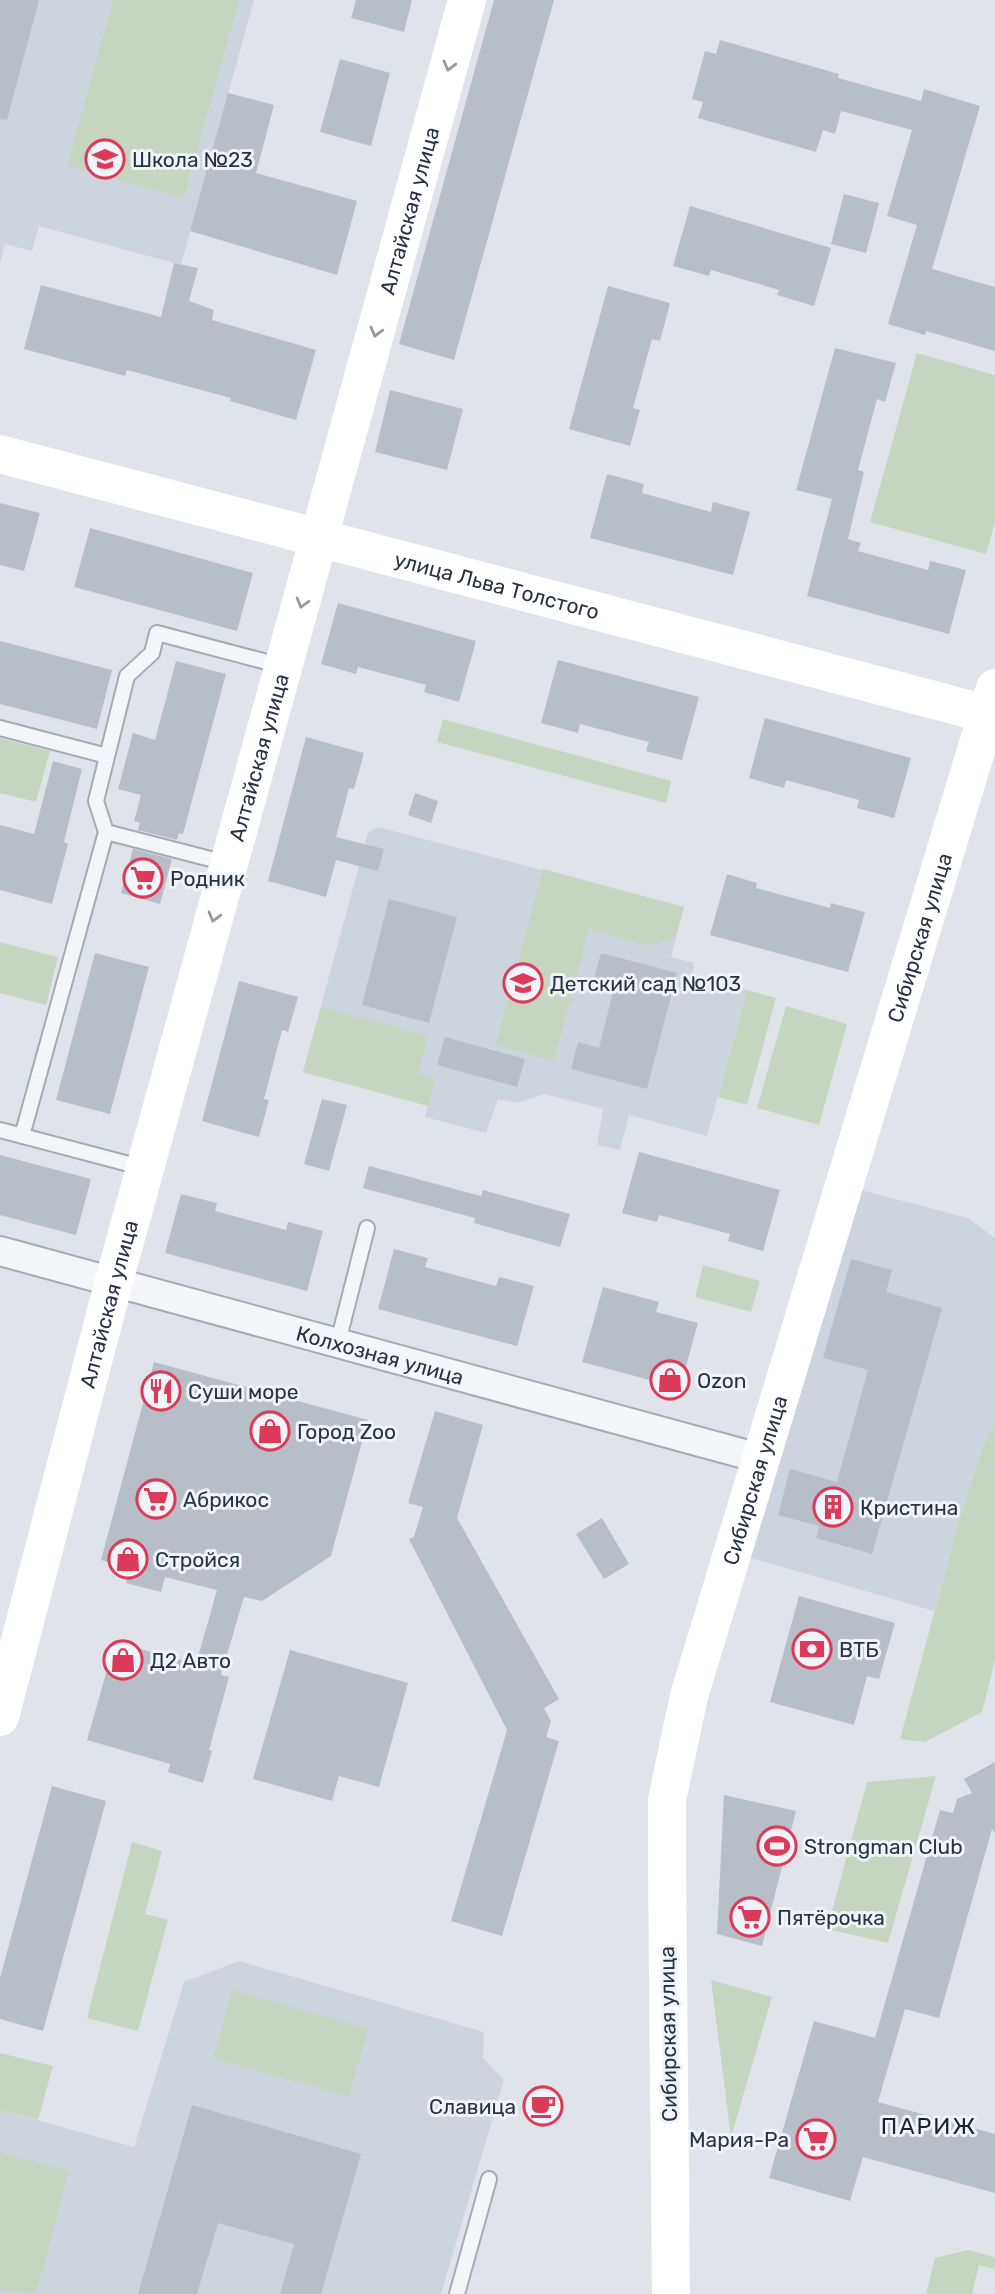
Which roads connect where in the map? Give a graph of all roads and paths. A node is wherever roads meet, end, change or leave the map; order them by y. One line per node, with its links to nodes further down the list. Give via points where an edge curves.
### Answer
1 (467, 0): 3 (main road, Алтайская улица, one-way to 3)
2 (0, 454): 3 (main road, улица Льва Толстого)
3 (319, 537): 4 (main road, Алтайская улица, one-way to 4); 5 (main road, улица Льва Толстого)
4 (284, 667): 7 (lane, via 157,633 152,653 127,676); 9 (main road, Алтайская улица)
5 (992, 706): 17 (main road, Сибирская улица)
6 (0, 728): 7 (lane)
7 (107, 756): 8 (lane, via 96,801)
8 (106, 832): 9 (lane); 11 (lane)
9 (229, 864): 12 (main road, Алтайская улица, one-way to 12)
10 (0, 1130): 11 (lane)
11 (22, 1136): 12 (lane)
12 (145, 1168): 15 (main road, Алтайская улица)
13 (367, 1228): 16 (lane)
14 (0, 1251): 15 (street, Колхозная улица)
15 (114, 1282): 16 (street, Колхозная улица); 18 (main road, Алтайская улица)
16 (338, 1342): 17 (street, Колхозная улица)
17 (759, 1458): 22 (main road, Сибирская улица, via 689,1696 667,1800)
18 (9, 1645): 19 (main road, Алтайская улица)
19 (0, 1717)
20 (489, 2179): 21 (lane)
21 (457, 2294)
22 (671, 2294)

